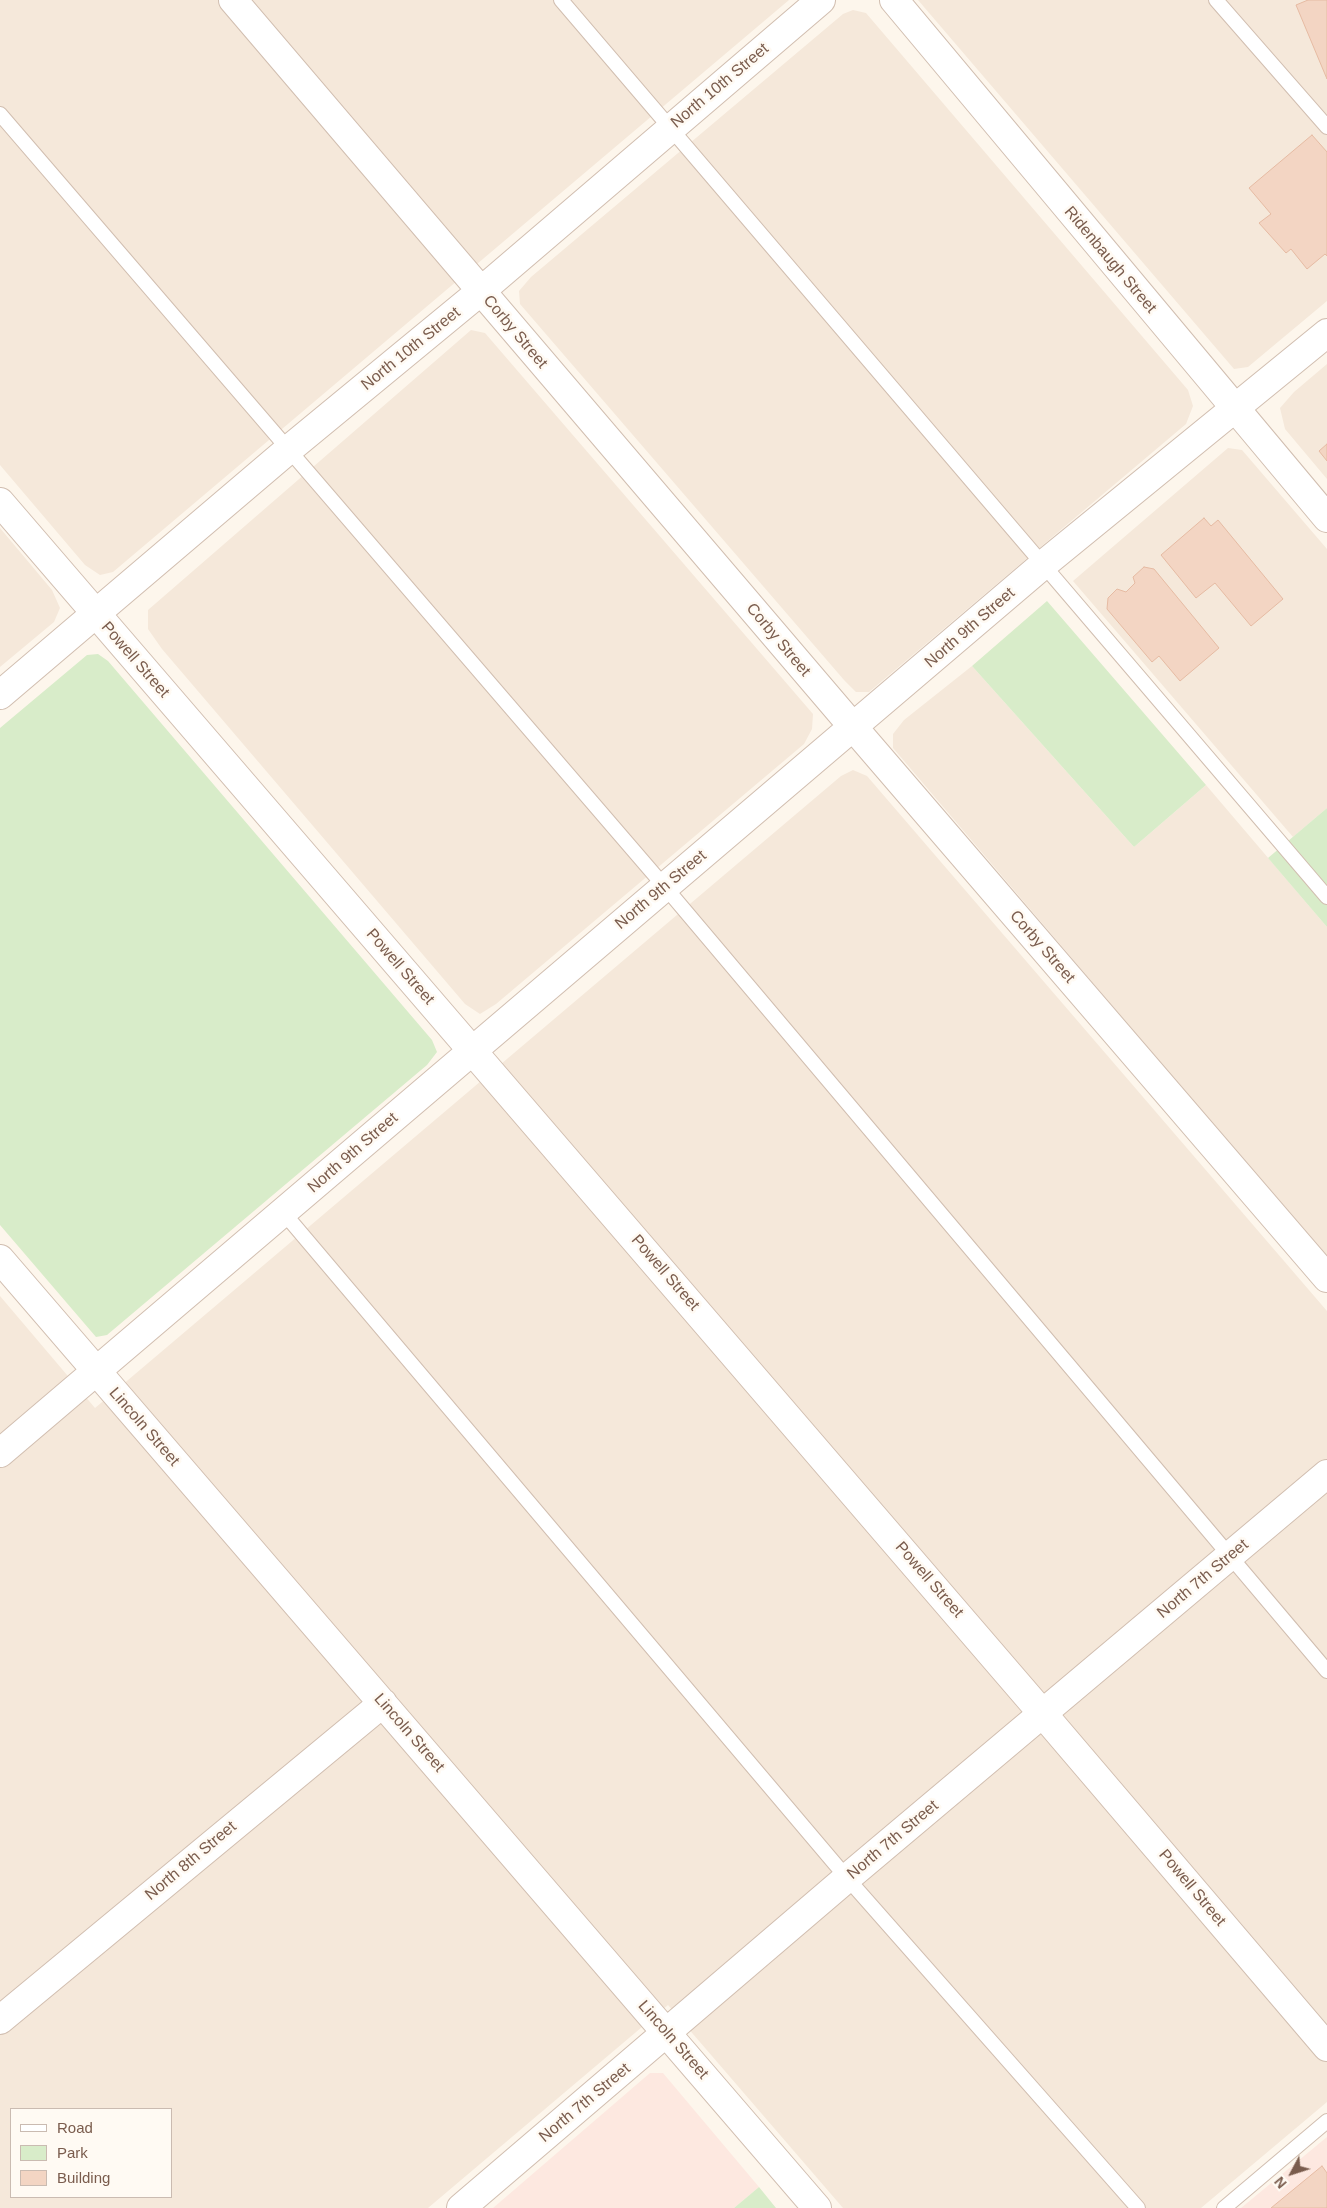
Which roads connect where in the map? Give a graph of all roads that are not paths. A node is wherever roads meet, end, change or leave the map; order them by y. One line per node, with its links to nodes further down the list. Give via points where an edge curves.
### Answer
1 (233, 0): 9 (street, Corby Street)
2 (561, 0): 8 (lane)
3 (821, 0): 8 (street, North 10th Street)
4 (894, 0): 11 (street, Ridenbaugh Street)
5 (1216, 0): 7 (lane)
6 (0, 114): 12 (lane)
7 (1327, 127)
8 (671, 128): 9 (street, North 10th Street); 15 (lane)
9 (481, 291): 12 (street, North 10th Street); 18 (street, Corby Street)
10 (1327, 333): 11 (street, North 9th Street)
11 (1234, 409): 14 (street, Ridenbaugh Street); 15 (street, North 9th Street)
12 (288, 450): 16 (street, North 10th Street); 19 (lane)
13 (0, 502): 16 (street, Powell Street)
14 (1327, 518)
15 (1044, 564): 18 (street, North 9th Street); 20 (lane)
16 (96, 615): 17 (street, North 10th Street); 21 (street, Powell Street)
17 (0, 695)
18 (854, 728): 19 (street, North 9th Street); 24 (street, Corby Street)
19 (665, 887): 21 (street, North 9th Street); 28 (lane)
20 (1327, 897)
21 (473, 1050): 22 (street, North 9th Street); 31 (street, Powell Street)
22 (283, 1212): 25 (street, North 9th Street); 32 (lane)
23 (0, 1259): 25 (street, Lincoln Street)
24 (1327, 1278)
25 (96, 1371): 26 (street, North 9th Street); 30 (street, Lincoln Street)
26 (0, 1453)
27 (1327, 1474): 28 (street, North 7th Street)
28 (1231, 1556): 29 (lane); 31 (street, North 7th Street)
29 (1327, 1671)
30 (382, 1703): 33 (street, North 8th Street); 34 (street, Lincoln Street)
31 (1043, 1714): 32 (street, North 7th Street); 35 (street, Powell Street)
32 (847, 1878): 34 (street, North 7th Street); 39 (lane)
33 (0, 2020)
34 (667, 2033): 37 (street, North 7th Street); 38 (street, Lincoln Street)
35 (1327, 2047)
36 (1327, 2121): 40 (lane)
37 (461, 2208)
38 (817, 2208)
39 (1138, 2208)
40 (1224, 2208)

